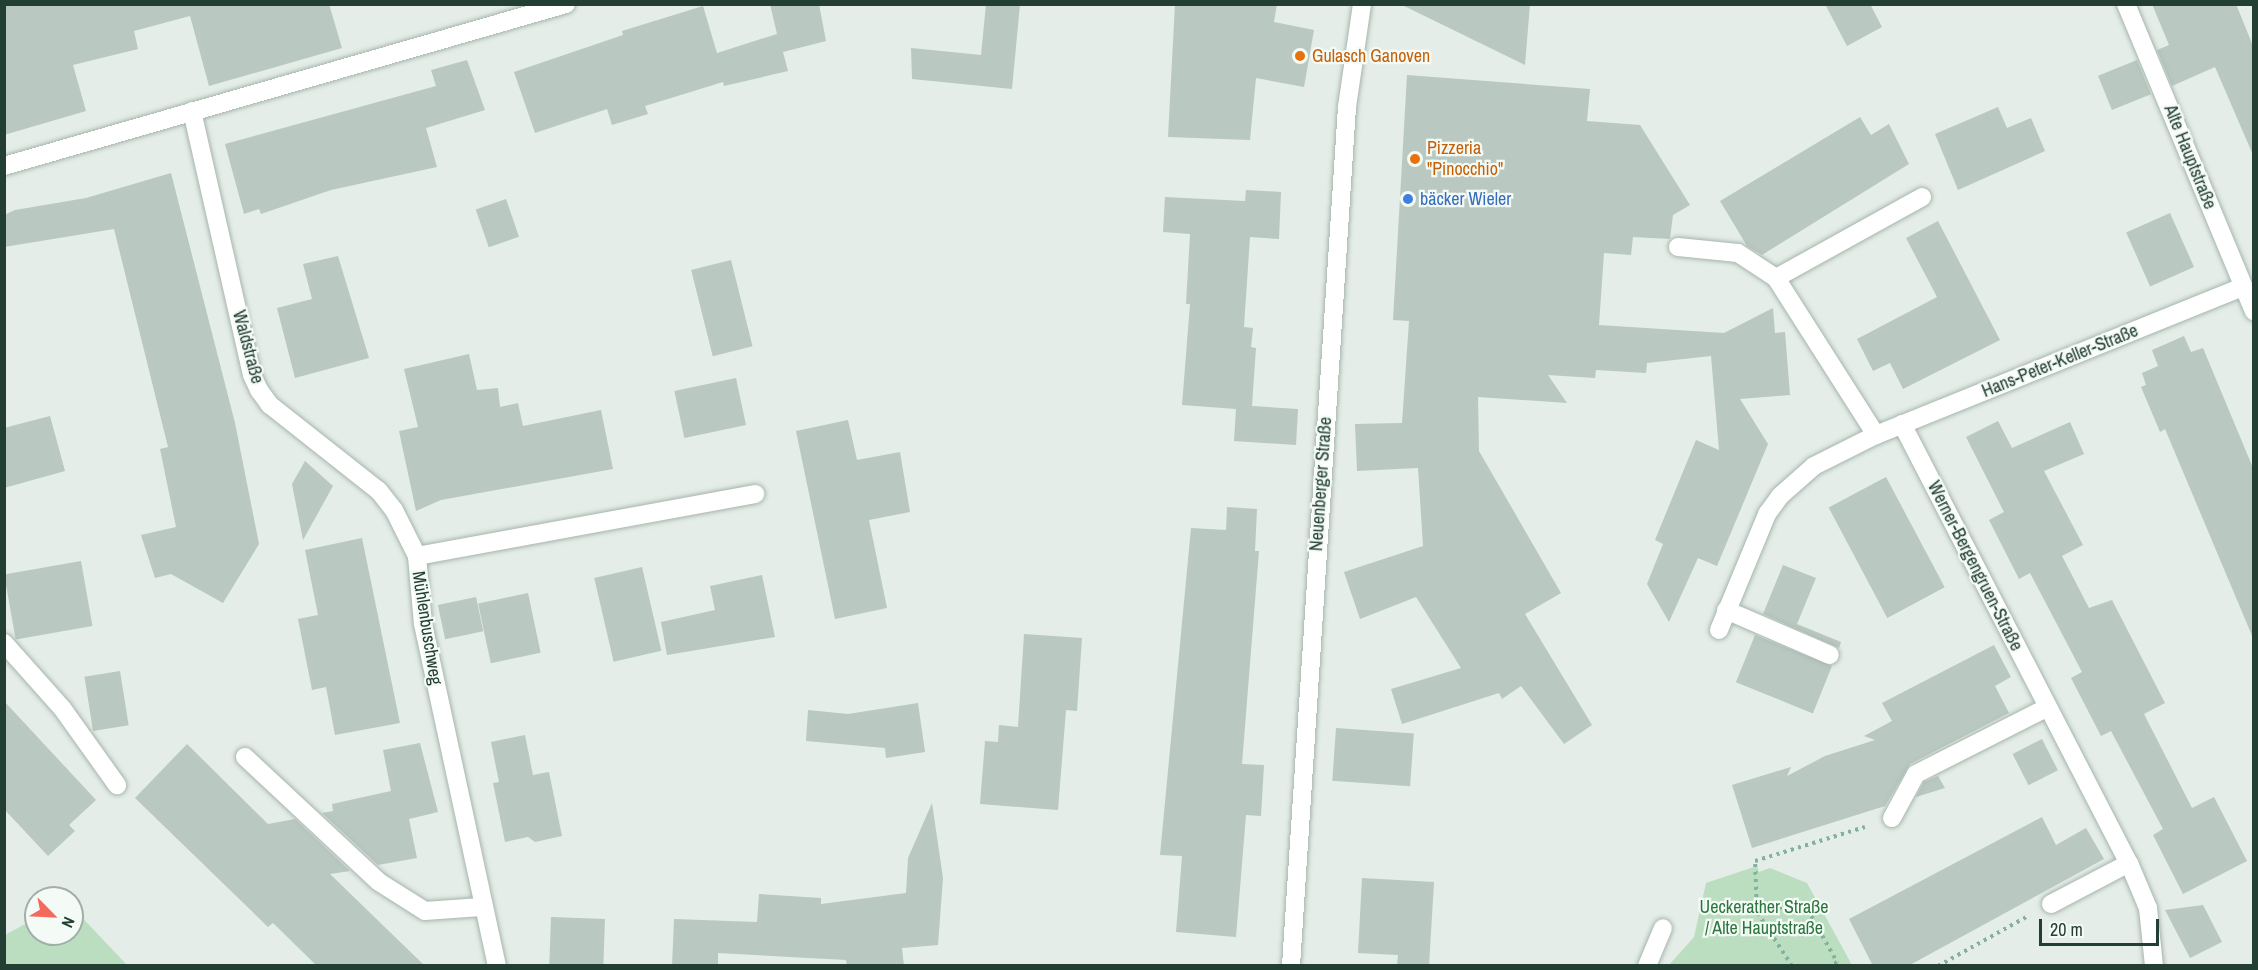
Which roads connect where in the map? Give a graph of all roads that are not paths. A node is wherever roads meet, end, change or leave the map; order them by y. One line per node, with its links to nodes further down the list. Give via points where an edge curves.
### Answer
1 (566, 4): 4 (street)
2 (1362, 4): 28 (street, Neuenberger Straße, via 1347,107)
3 (2126, 4): 9 (street, Alte Hauptstraße)
4 (192, 111): 5 (street); 14 (street, Waldstraße, via 252,375 259,390 270,405 379,491 398,517)
5 (4, 166)
6 (1922, 197): 8 (street)
7 (1678, 247): 8 (street, via 1738,253)
8 (1776, 278): 12 (street)
9 (2243, 287): 10 (street, Alte Hauptstraße); 11 (street, Hans-Peter-Keller-Straße)
10 (2253, 311)
11 (1902, 424): 12 (street, Hans-Peter-Keller-Straße); 19 (street, Werner-Bergengruen-Straße)
12 (1876, 435): 15 (street, Hans-Peter-Keller-Straße, via 1814,466 1780,496 1754,541)
13 (755, 494): 14 (street, Mühlenbuschweg)
14 (417, 556): 25 (street, Mühlenbuschweg, via 423,624)
15 (1726, 610): 16 (street, Hans-Peter-Keller-Straße); 18 (street)
16 (1719, 630)
17 (4, 643): 21 (street, via 62,708)
18 (1830, 655)
19 (2046, 708): 22 (street, via 1916,774); 23 (street, Werner-Bergengruen-Straße)
20 (245, 757): 25 (street, via 379,882 425,911)
21 (117, 785)
22 (1892, 819)
23 (2129, 863): 24 (street); 30 (street, Werner-Bergengruen-Straße, via 2148,908)
24 (2051, 904)
25 (481, 906): 27 (street, Mühlenbuschweg)
26 (1664, 928): 29 (street)
27 (496, 966)
28 (1291, 966)
29 (1647, 966)
30 (2154, 966)

